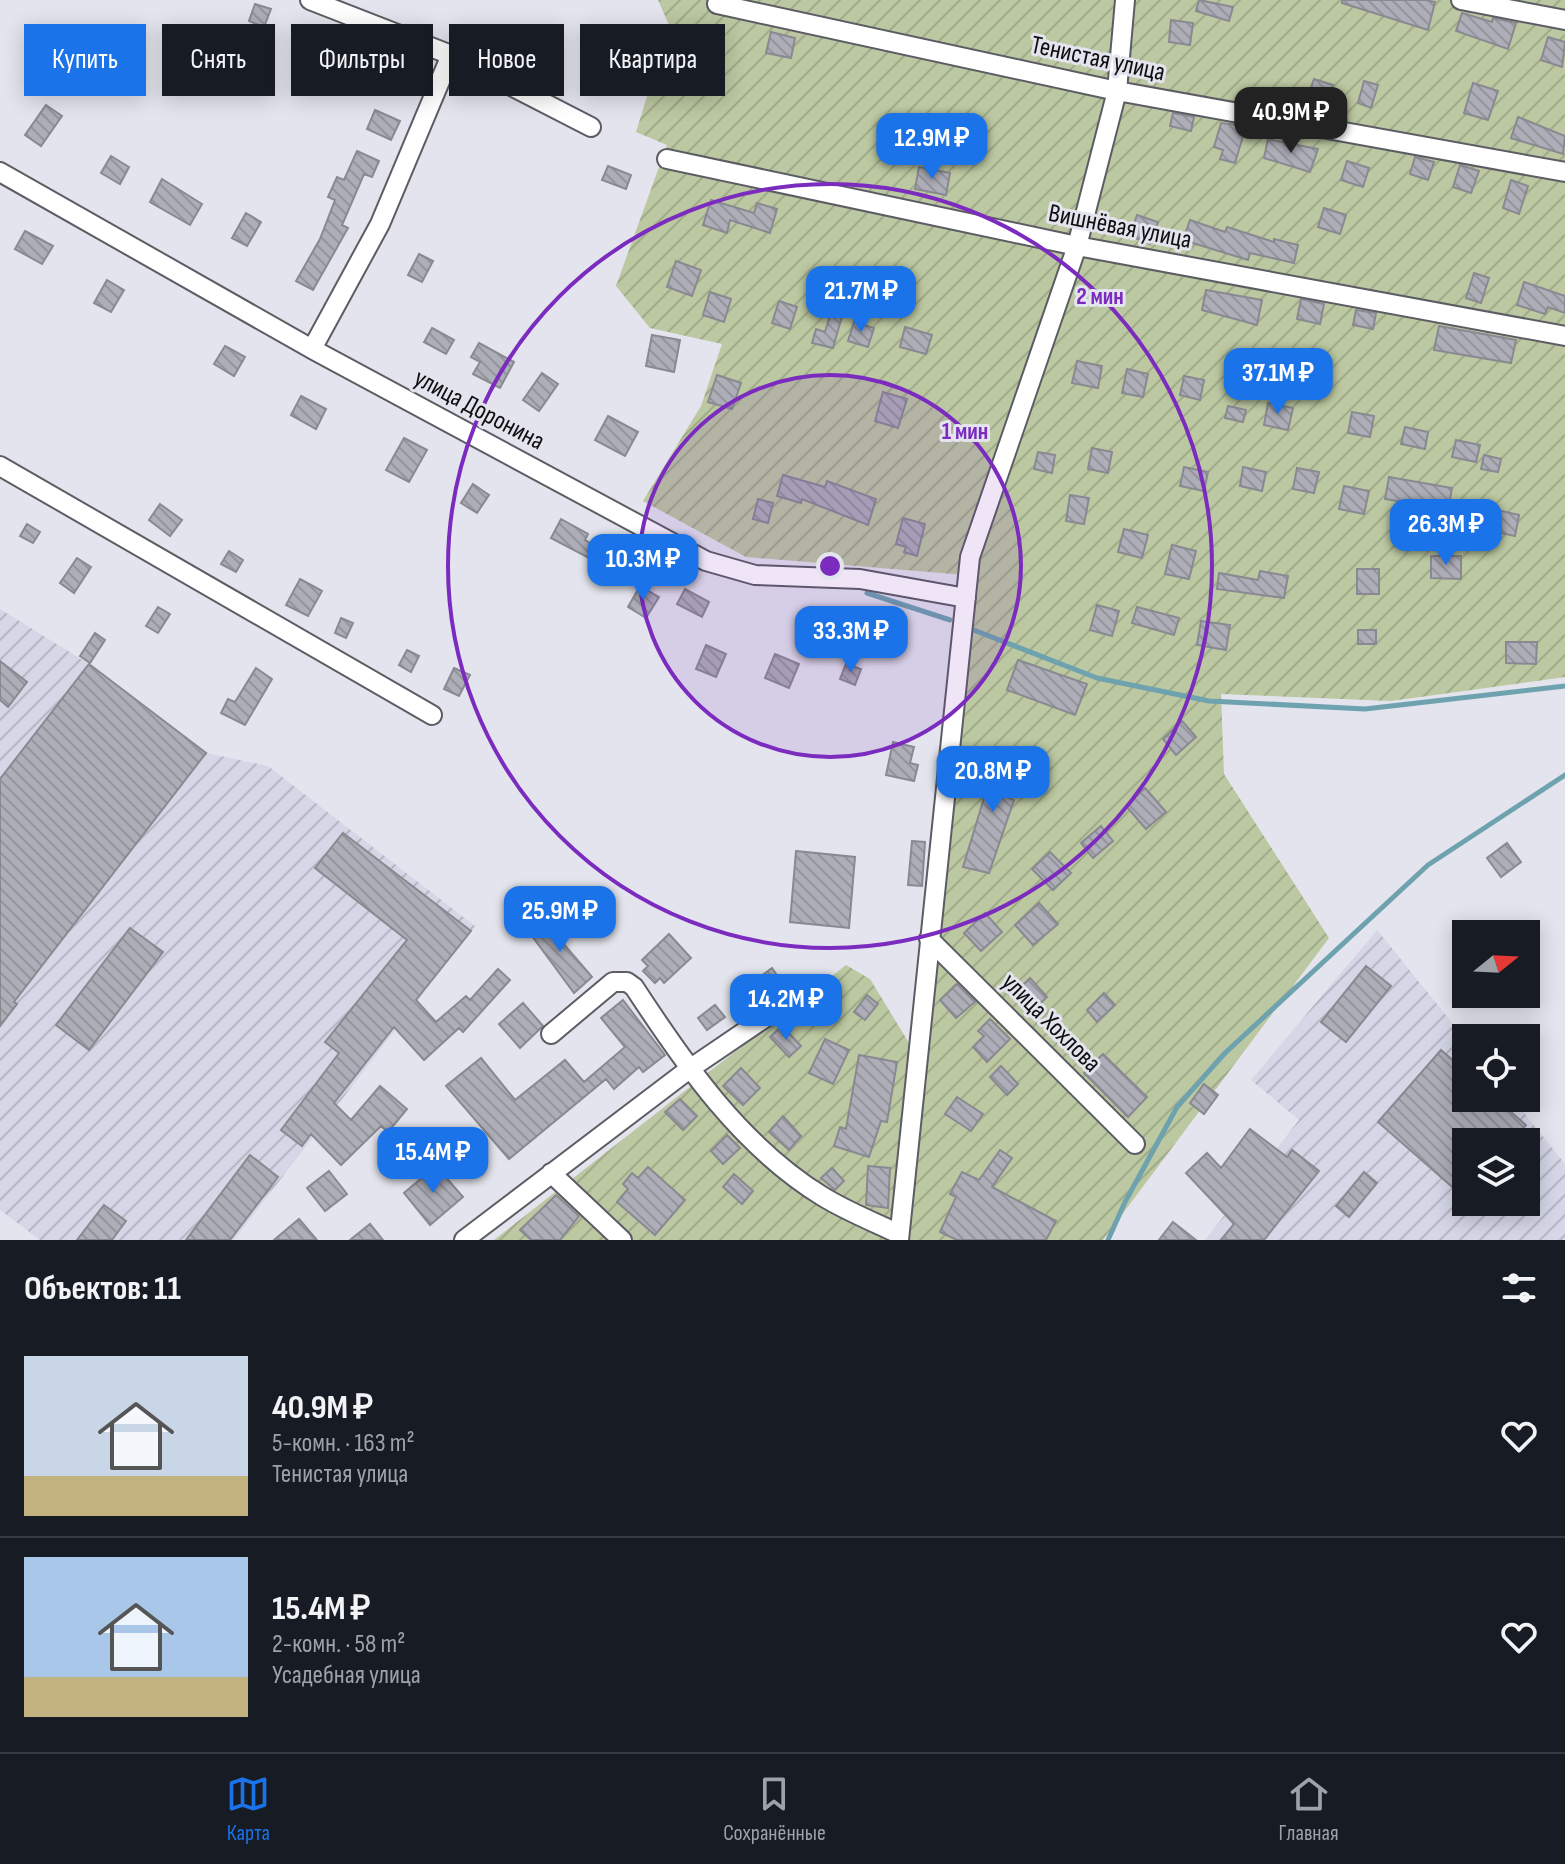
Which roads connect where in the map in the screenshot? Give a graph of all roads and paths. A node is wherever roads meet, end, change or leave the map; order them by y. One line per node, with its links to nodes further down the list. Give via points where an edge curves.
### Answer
1 (310, 0): 6 (street)
2 (1125, 0): 8 (street)
3 (1461, 0): 5 (street)
4 (717, 4): 8 (street, Тенистая улица)
5 (1565, 20)
6 (449, 54)
7 (449, 60): 16 (street, via 380,224)
8 (1117, 91): 13 (street, Тенистая улица); 14 (street)
9 (531, 96): 10 (street)
10 (591, 127)
11 (667, 159): 14 (street, Вишнёвая улица)
12 (0, 172): 16 (street, улица Доронина)
13 (1565, 172)
14 (1077, 246): 15 (street, Вишнёвая улица); 18 (street, via 970,557)
15 (1565, 336)
16 (312, 349): 18 (street, улица Доронина, via 706,561 755,575 860,579)
17 (0, 466): 19 (street)
18 (966, 598): 20 (street)
19 (432, 715)
20 (929, 939): 24 (street, улица Хохлова); 26 (street)
21 (800, 994): 23 (street)
22 (551, 1034): 23 (street, via 613,982 627,982)
23 (688, 1070): 25 (street); 26 (street, via 768,1157 823,1197)
24 (1135, 1144)
25 (551, 1173): 27 (street); 28 (street)
26 (899, 1237)
27 (464, 1240)
28 (622, 1240)

